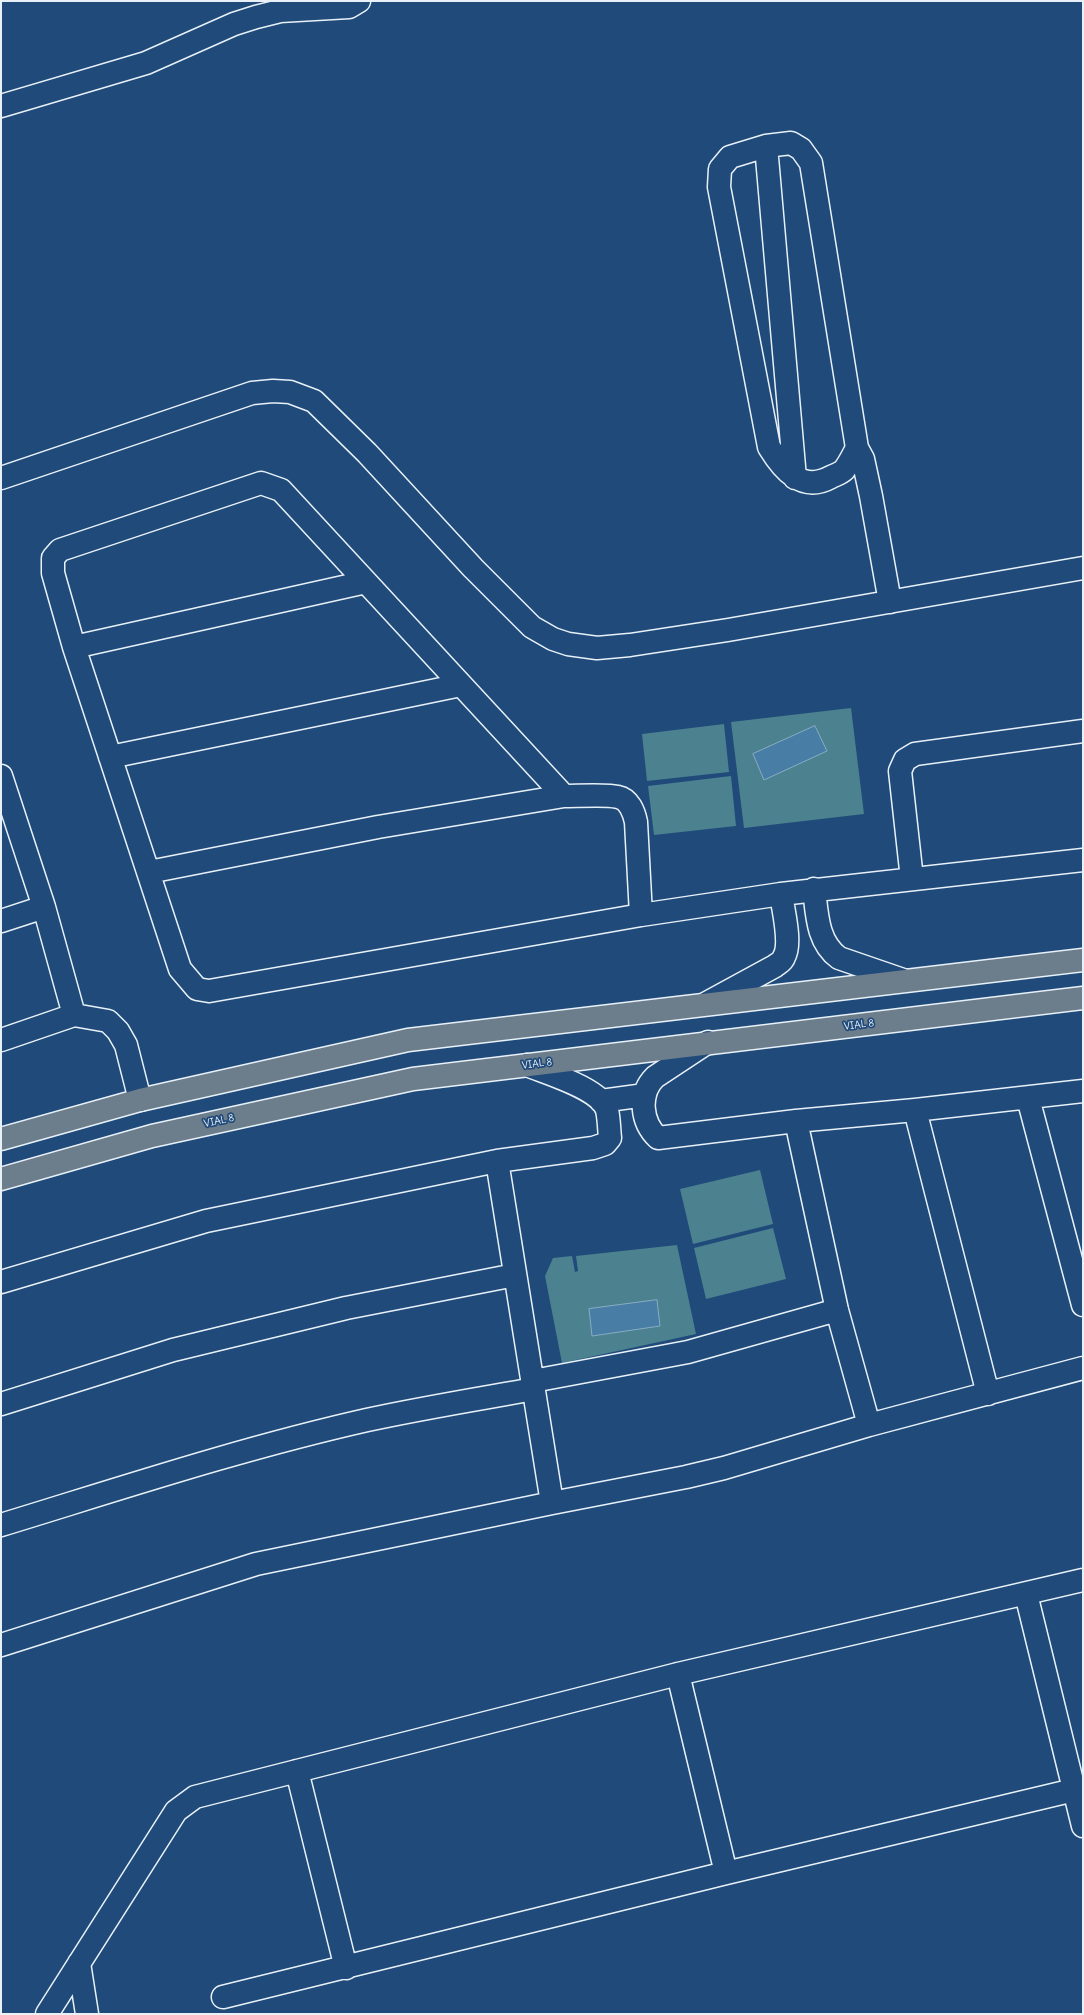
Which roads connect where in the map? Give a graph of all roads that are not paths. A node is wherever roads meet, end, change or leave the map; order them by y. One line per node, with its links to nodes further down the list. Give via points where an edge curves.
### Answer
1 (359, 1): 2 (street, via 349,7 280,11 256,16 146,64)
2 (1, 106)
3 (766, 146): 4 (street, via 791,143 801,149 811,163); 6 (street); 6 (street, via 730,157 720,169 720,187 769,447 777,460)
4 (857, 448): 6 (street, via 844,470 824,481 807,483); 9 (street, via 863,459 871,496)
5 (1, 478): 9 (street, via 252,393 290,392 314,401 367,453 473,568 532,627 553,639 597,648 630,645)
6 (795, 478)
7 (1083, 568): 9 (street)
8 (366, 582): 10 (street); 10 (street, via 281,490 261,483 60,550 53,558 53,573); 11 (street)
9 (890, 602)
10 (74, 647): 13 (street)
11 (461, 685): 13 (street); 15 (street)
12 (1083, 731): 19 (street, via 915,754 904,760 900,771)
13 (110, 757): 18 (street)
14 (1, 776): 16 (street)
15 (564, 796): 18 (street, via 378,827); 23 (street, via 619,797 628,803 634,812)
16 (5, 800): 22 (street)
17 (1083, 860): 19 (street)
18 (149, 872): 23 (street, via 180,969 197,989 209,991)
19 (912, 879): 20 (street)
20 (814, 889): 21 (street); 25 (street)
21 (781, 894): 23 (street); 26 (street)
22 (44, 907): 24 (street); 31 (street)
23 (641, 915)
24 (1, 921)
25 (822, 938): 26 (street); 28 (street, via 838,958)
26 (787, 944): 30 (street, via 784,959 775,966)
27 (1083, 960): 28 (main road)
28 (903, 980): 30 (main road)
29 (1083, 998): 33 (main road, VIAL 8)
30 (707, 1003): 38 (main road, via 408,1040)
31 (74, 1015): 32 (street); 38 (street, via 108,1021 118,1031 126,1045)
32 (1, 1040)
33 (708, 1042): 34 (main road, VIAL 8); 36 (street, via 655,1077 648,1084)
34 (526, 1065): 39 (street, via 580,1086); 44 (main road, VIAL 8, via 412,1079 374,1087 152,1136)
35 (1083, 1091): 37 (street)
36 (645, 1095): 39 (street); 41 (street, via 643,1104 646,1120 650,1131 658,1138)
37 (1028, 1098): 40 (street); 47 (street)
38 (140, 1100): 42 (main road)
39 (601, 1101): 43 (street, via 607,1110 610,1138 605,1144 594,1148)
40 (915, 1110): 41 (street); 51 (street)
41 (796, 1121): 48 (street)
42 (1, 1139)
43 (497, 1161): 45 (street); 46 (street, via 206,1221)
44 (1, 1179)
45 (515, 1275): 50 (street); 52 (street, via 346,1308 172,1350)
46 (1, 1282)
47 (1083, 1305)
48 (837, 1310): 50 (street, via 682,1354); 53 (street)
49 (1083, 1368): 51 (street)
50 (534, 1385): 54 (street); 55 (street, via 368,1420 274,1444)
51 (988, 1394): 53 (street)
52 (1, 1404)
53 (869, 1425): 54 (street, via 724,1468)
54 (552, 1502): 58 (street, via 256,1564)
55 (1, 1525)
56 (1083, 1580): 57 (street)
57 (1026, 1594): 59 (street); 61 (street)
58 (1, 1645)
59 (678, 1674): 60 (street); 63 (street)
60 (297, 1771): 64 (street, via 195,1797 184,1804 176,1812); 65 (street)
61 (1074, 1790): 62 (street); 63 (street)
62 (1083, 1826)
63 (726, 1873): 65 (street)
64 (79, 1963): 67 (street); 68 (street)
65 (346, 1968): 66 (street)
66 (223, 1997)
67 (47, 2014)
68 (87, 2014)

